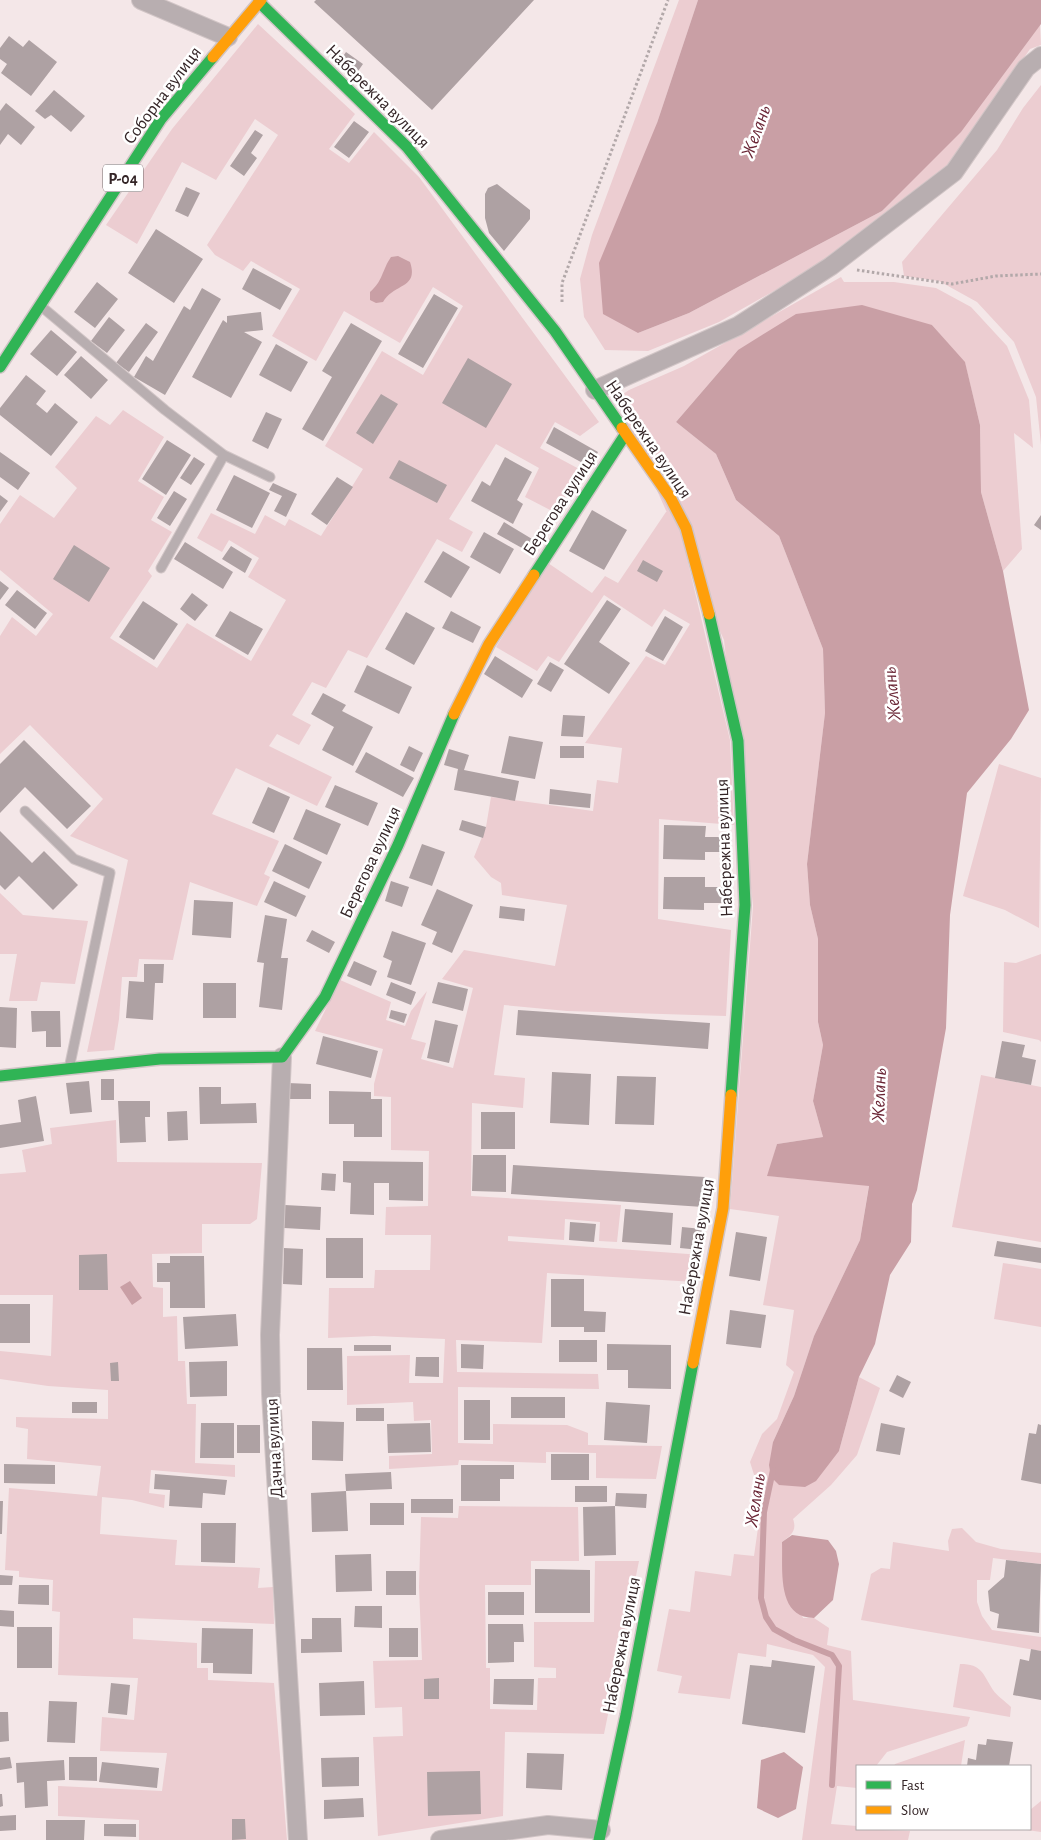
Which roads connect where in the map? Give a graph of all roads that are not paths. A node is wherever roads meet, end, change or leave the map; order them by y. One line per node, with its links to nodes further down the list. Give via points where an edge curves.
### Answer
1 (141, 0): 3 (street)
2 (260, 1): 3 (street, Соборна вулиця / Р-04); 7 (street, Набережна вулиця, via 407,147 555,331)
3 (228, 37): 5 (street, Соборна вулиця / Р-04, via 161,119)
4 (1041, 56): 7 (street, via 1026,68 954,172 831,266 738,326)
5 (40, 305): 6 (street, Соборна вулиця / Р-04); 9 (lane, via 125,378)
6 (0, 367)
7 (595, 390): 8 (street, Набережна вулиця)
8 (625, 435): 13 (street, Берегова вулиця, via 489,644 459,701 398,846 325,996); 16 (street, Набережна вулиця, via 670,497 686,528 717,642 738,741 745,906 723,1208)
9 (224, 455): 10 (lane); 11 (lane)
10 (270, 476)
11 (161, 568)
12 (25, 811): 14 (lane, via 74,859 110,873)
13 (282, 1057): 14 (street, via 160,1059); 17 (street, Дачна вулиця, via 270,1355)
14 (70, 1067): 15 (street)
15 (0, 1076)
16 (600, 1835): 18 (street, via 548,1825)
17 (298, 1840)
18 (440, 1840)

